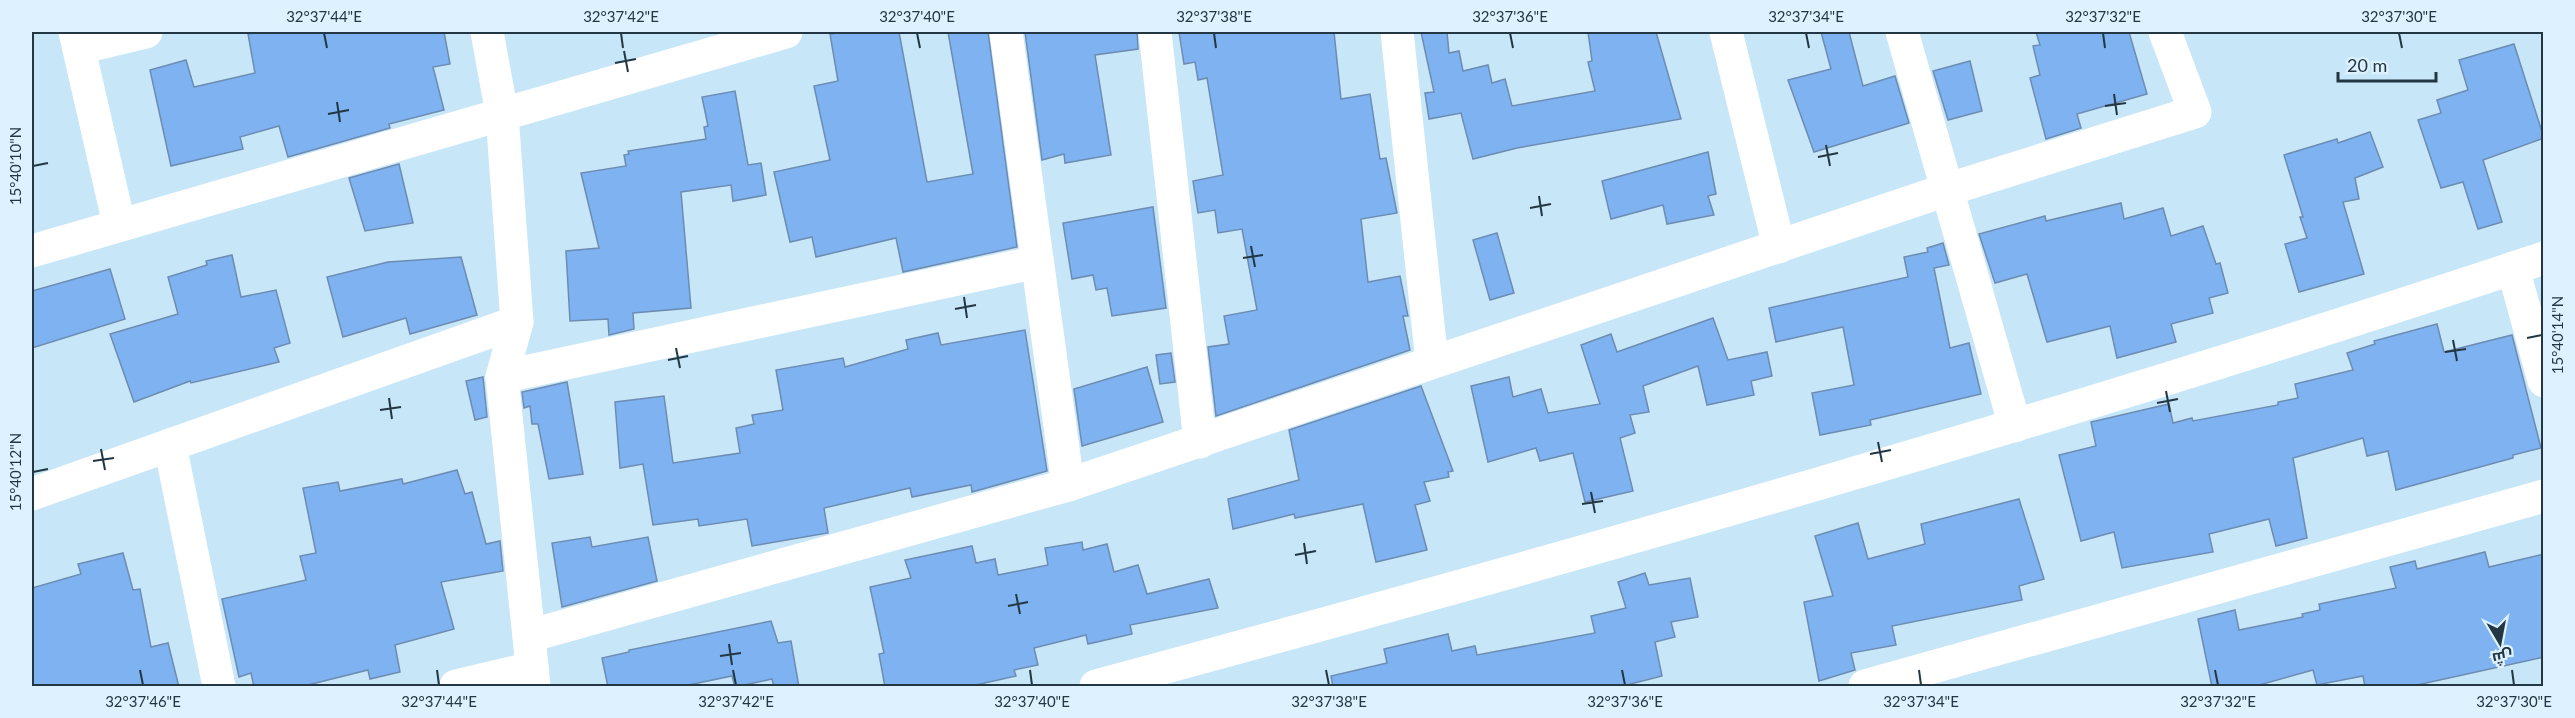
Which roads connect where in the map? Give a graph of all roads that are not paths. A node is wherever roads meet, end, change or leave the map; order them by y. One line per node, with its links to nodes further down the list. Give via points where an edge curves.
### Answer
1 (146, 32): 10 (street)
2 (487, 32): 11 (street)
3 (786, 32): 11 (street)
4 (1006, 32): 17 (street)
5 (1155, 32): 24 (street)
6 (1397, 32): 20 (street)
7 (1726, 32): 14 (street)
8 (1902, 32): 12 (street)
9 (2165, 32): 12 (street, via 2195,112)
10 (77, 40): 13 (street)
11 (502, 114): 13 (street); 19 (street)
12 (1946, 190): 14 (street); 23 (street)
13 (119, 224): 15 (street)
14 (1779, 247): 20 (street)
15 (32, 251)
16 (2544, 258): 18 (street)
17 (1037, 262): 21 (street); 26 (street)
18 (2513, 268): 22 (street); 23 (street)
19 (517, 322): 21 (street); 25 (street)
20 (1432, 362): 24 (street)
21 (502, 377): 29 (street)
22 (2544, 381)
23 (2014, 426): 33 (street, via 1357,616)
24 (1200, 442): 26 (street)
25 (170, 445): 27 (street); 31 (street)
26 (1068, 485): 29 (street)
27 (32, 494)
28 (2544, 496): 34 (street)
29 (529, 636): 30 (street)
30 (533, 677): 32 (street)
31 (219, 687)
32 (456, 687)
33 (1096, 687)
34 (1865, 687)

